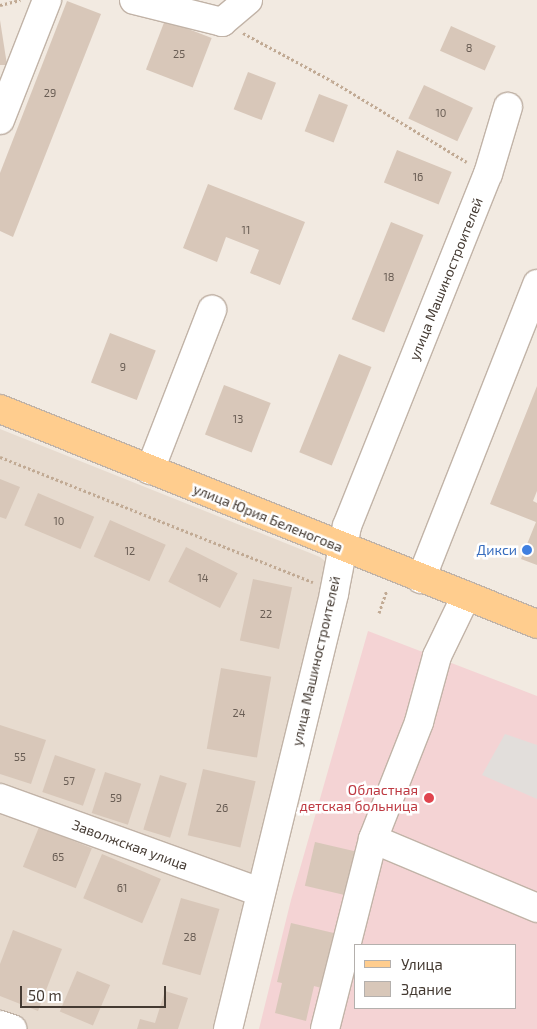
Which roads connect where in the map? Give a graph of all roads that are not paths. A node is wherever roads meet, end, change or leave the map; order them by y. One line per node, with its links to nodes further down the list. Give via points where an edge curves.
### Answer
1 (47, 0): 5 (street)
2 (134, 0): 3 (street, via 222,22)
3 (248, 0)
4 (508, 107): 10 (street, улица Машиностроителей, via 488,174 347,526)
5 (0, 120)
6 (537, 284): 11 (street)
7 (212, 310): 9 (street)
8 (0, 408): 9 (main road, улица Юрия Беленогова)
9 (150, 470): 10 (main road, улица Юрия Беленогова)
10 (342, 548): 11 (main road, улица Юрия Беленогова); 16 (street, улица Машиностроителей, via 334,593)
11 (421, 579): 12 (main road, улица Юрия Беленогова)
12 (466, 596): 13 (main road, улица Юрия Беленогова); 15 (street, via 437,656 418,722)
13 (537, 624)
14 (0, 798): 16 (street, Заволжская улица)
15 (373, 839): 17 (street); 21 (street)
16 (260, 892): 20 (street, улица Машиностроителей)
17 (537, 908)
18 (0, 1024): 19 (street)
19 (12, 1029)
20 (228, 1029)
21 (325, 1029)

